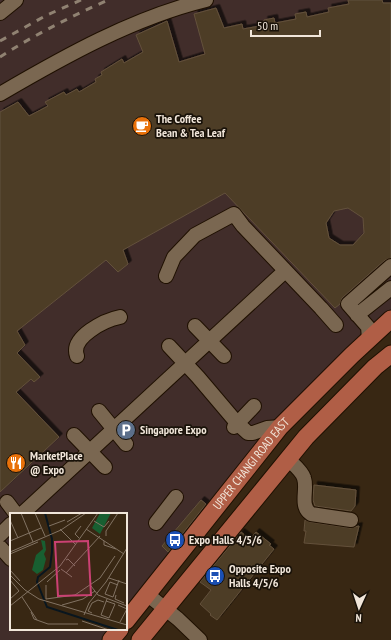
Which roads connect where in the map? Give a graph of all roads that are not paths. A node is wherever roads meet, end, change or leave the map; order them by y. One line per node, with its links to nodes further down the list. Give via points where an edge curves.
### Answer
1 (16, 0): 3 (street)
2 (206, 0): 4 (street, via 127,27 57,61)
3 (0, 13)
4 (0, 94)
5 (391, 266): 9 (street, via 348,303 348,306)
6 (285, 270): 7 (street, via 234,214 215,227 194,235 174,257); 12 (street); 15 (street)
7 (166, 276)
8 (391, 288): 9 (street)
9 (359, 313): 11 (street, via 371,322); 14 (street, via 368,327)
10 (120, 317): 18 (street, via 97,326 83,337 77,347)
11 (389, 321): 14 (main road, UPPER CHANGI ROAD EAST)
12 (336, 325)
13 (195, 326): 15 (street)
14 (369, 339): 24 (main road, UPPER CHANGI ROAD EAST)
15 (209, 340): 19 (street); 20 (street)
16 (169, 346): 20 (street)
17 (391, 354): 29 (main road, UPPER CHANGI ROAD EAST, via 306,437)
18 (77, 356)
19 (224, 356)
20 (185, 363): 23 (street); 25 (street)
21 (254, 406): 23 (street)
22 (99, 411): 25 (street)
23 (236, 425): 24 (street, via 248,433)
24 (281, 426): 41 (main road, UPPER CHANGI ROAD EAST)
25 (114, 429): 27 (street); 28 (street)
26 (74, 435): 28 (street)
27 (126, 444)
28 (90, 451): 30 (street); 34 (street)
29 (288, 459): 35 (street, via 304,477 305,504 308,512); 42 (main road, UPPER CHANGI ROAD EAST)
30 (105, 467)
31 (176, 497): 36 (street)
32 (6, 502): 33 (street)
33 (15, 513)
34 (23, 513)
35 (351, 520)
36 (156, 523)
37 (10, 525): 38 (street)
38 (0, 535)
39 (0, 547): 40 (street)
40 (10, 558)
41 (145, 599): 42 (street); 43 (main road, UPPER CHANGI ROAD EAST)
42 (162, 612): 46 (main road, UPPER CHANGI ROAD EAST); 47 (street); 48 (street, via 190,630)
43 (127, 620)
44 (119, 630): 45 (main road)
45 (110, 640)
46 (140, 640)
47 (187, 640)
48 (200, 640)

